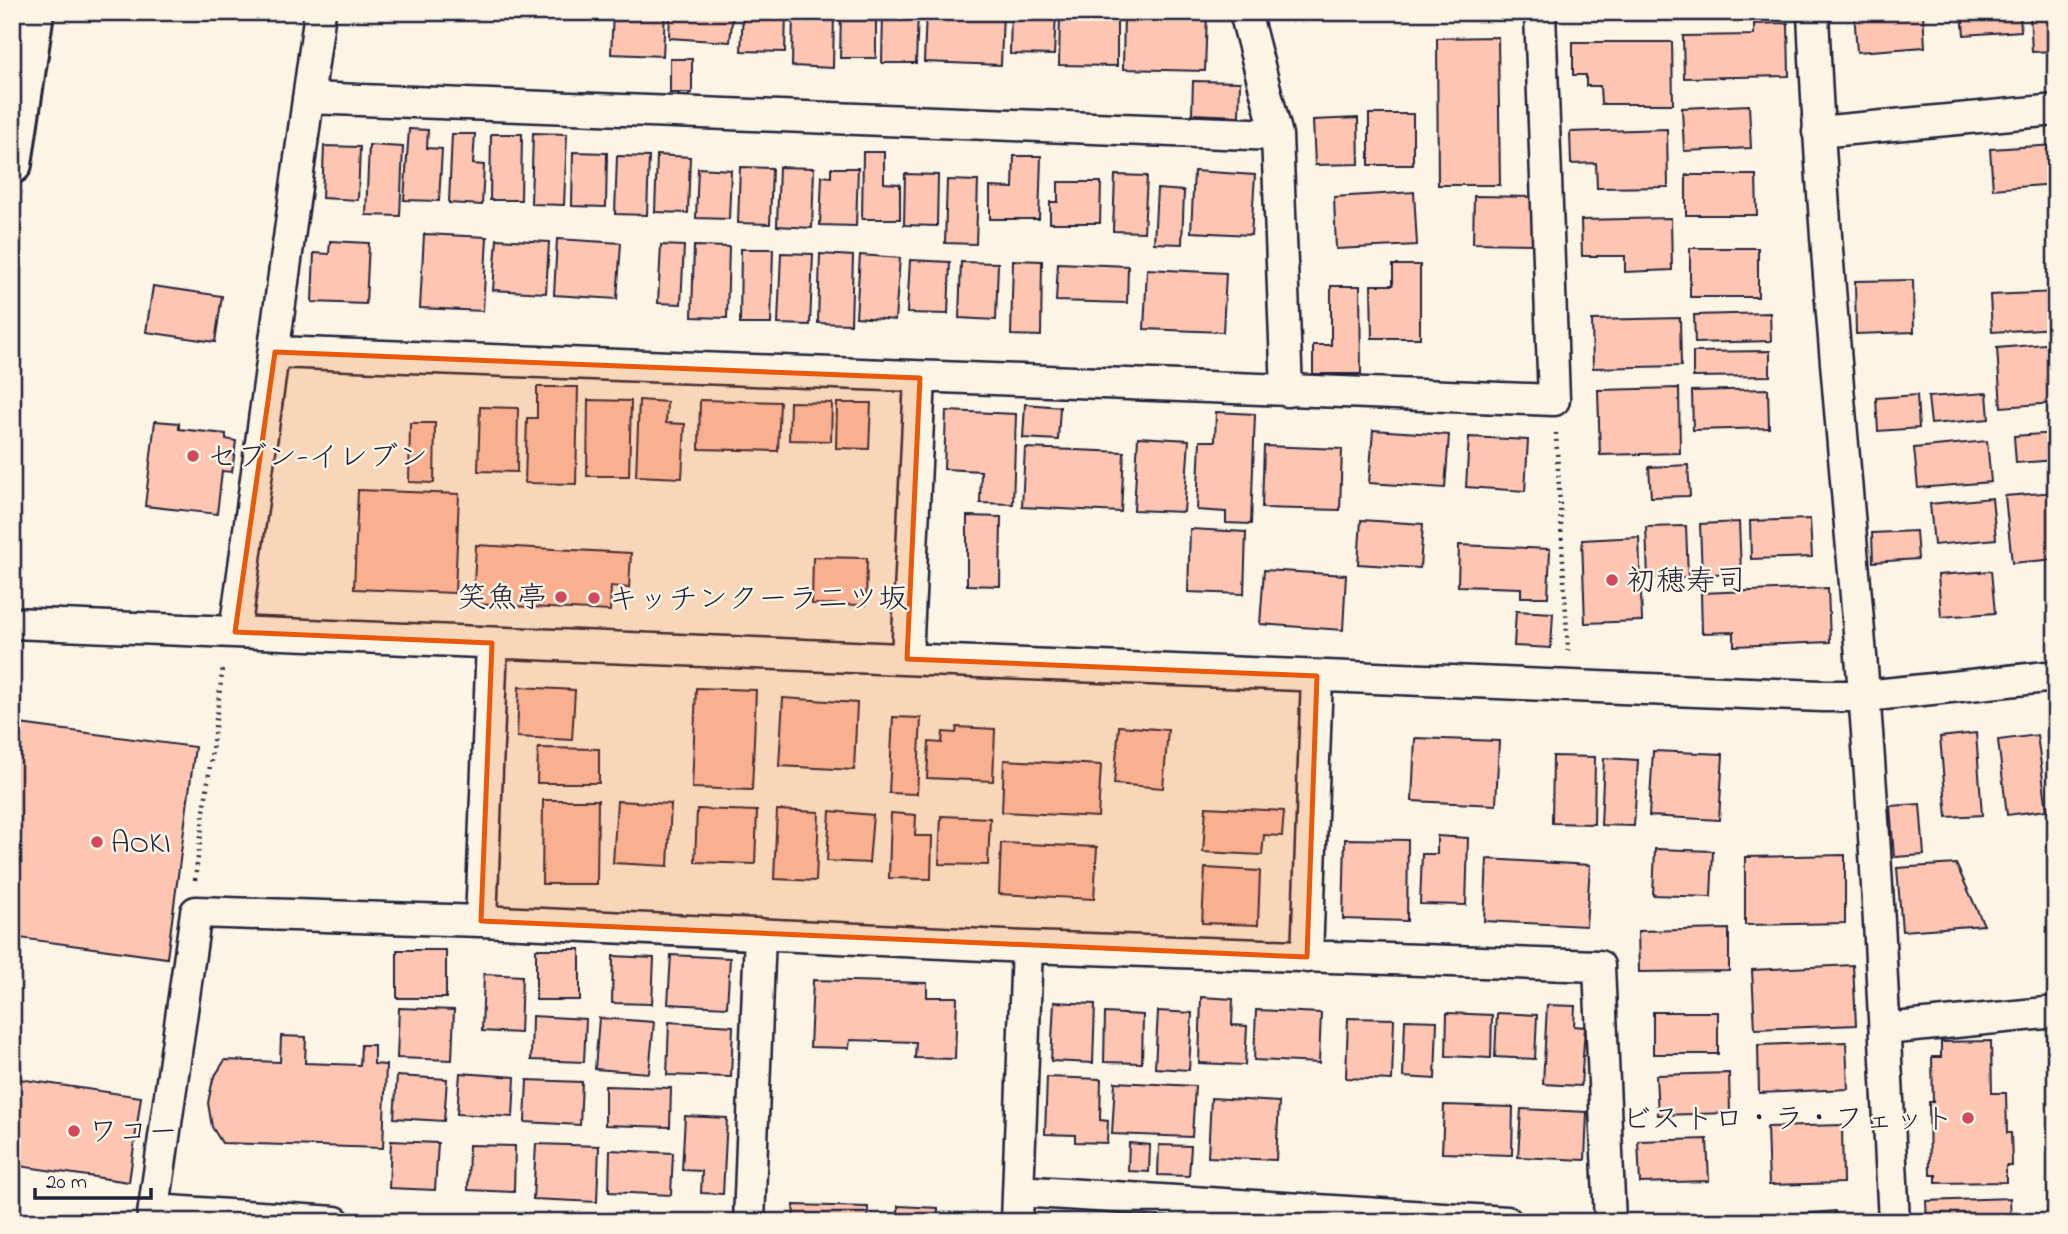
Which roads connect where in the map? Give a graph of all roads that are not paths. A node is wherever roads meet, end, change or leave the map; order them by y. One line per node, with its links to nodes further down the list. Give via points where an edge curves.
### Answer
1 (34, 12): 10 (main road)
2 (320, 12): 6 (street)
3 (1245, 12): 9 (street)
4 (1540, 12): 13 (street, via 1554,400)
5 (1813, 12): 8 (street)
6 (308, 99): 9 (street); 11 (street)
7 (2056, 110): 8 (street)
8 (1818, 132): 20 (street)
9 (1277, 135): 13 (street)
10 (12, 164)
11 (275, 352): 12 (street); 16 (street)
12 (919, 378): 13 (street); 17 (street)
13 (1287, 391)
14 (12, 623): 16 (street)
15 (492, 643): 16 (street); 17 (street); 21 (street)
16 (230, 645)
17 (907, 659): 19 (street)
18 (2056, 676): 20 (street)
19 (1317, 677): 20 (street); 24 (street)
20 (1865, 696): 26 (street)
21 (481, 921): 22 (street); 28 (street, via 196,912)
22 (760, 934): 23 (street); 30 (street)
23 (1027, 947): 24 (street); 27 (street)
24 (1307, 957): 33 (street, via 1599,966)
25 (2056, 1012): 26 (street)
26 (1885, 1029): 34 (street)
27 (1018, 1191): 31 (street); 32 (street)
28 (153, 1216): 29 (street)
29 (335, 1222)
30 (749, 1222)
31 (1017, 1222)
32 (1507, 1222)
33 (1610, 1222)
34 (1894, 1222)

